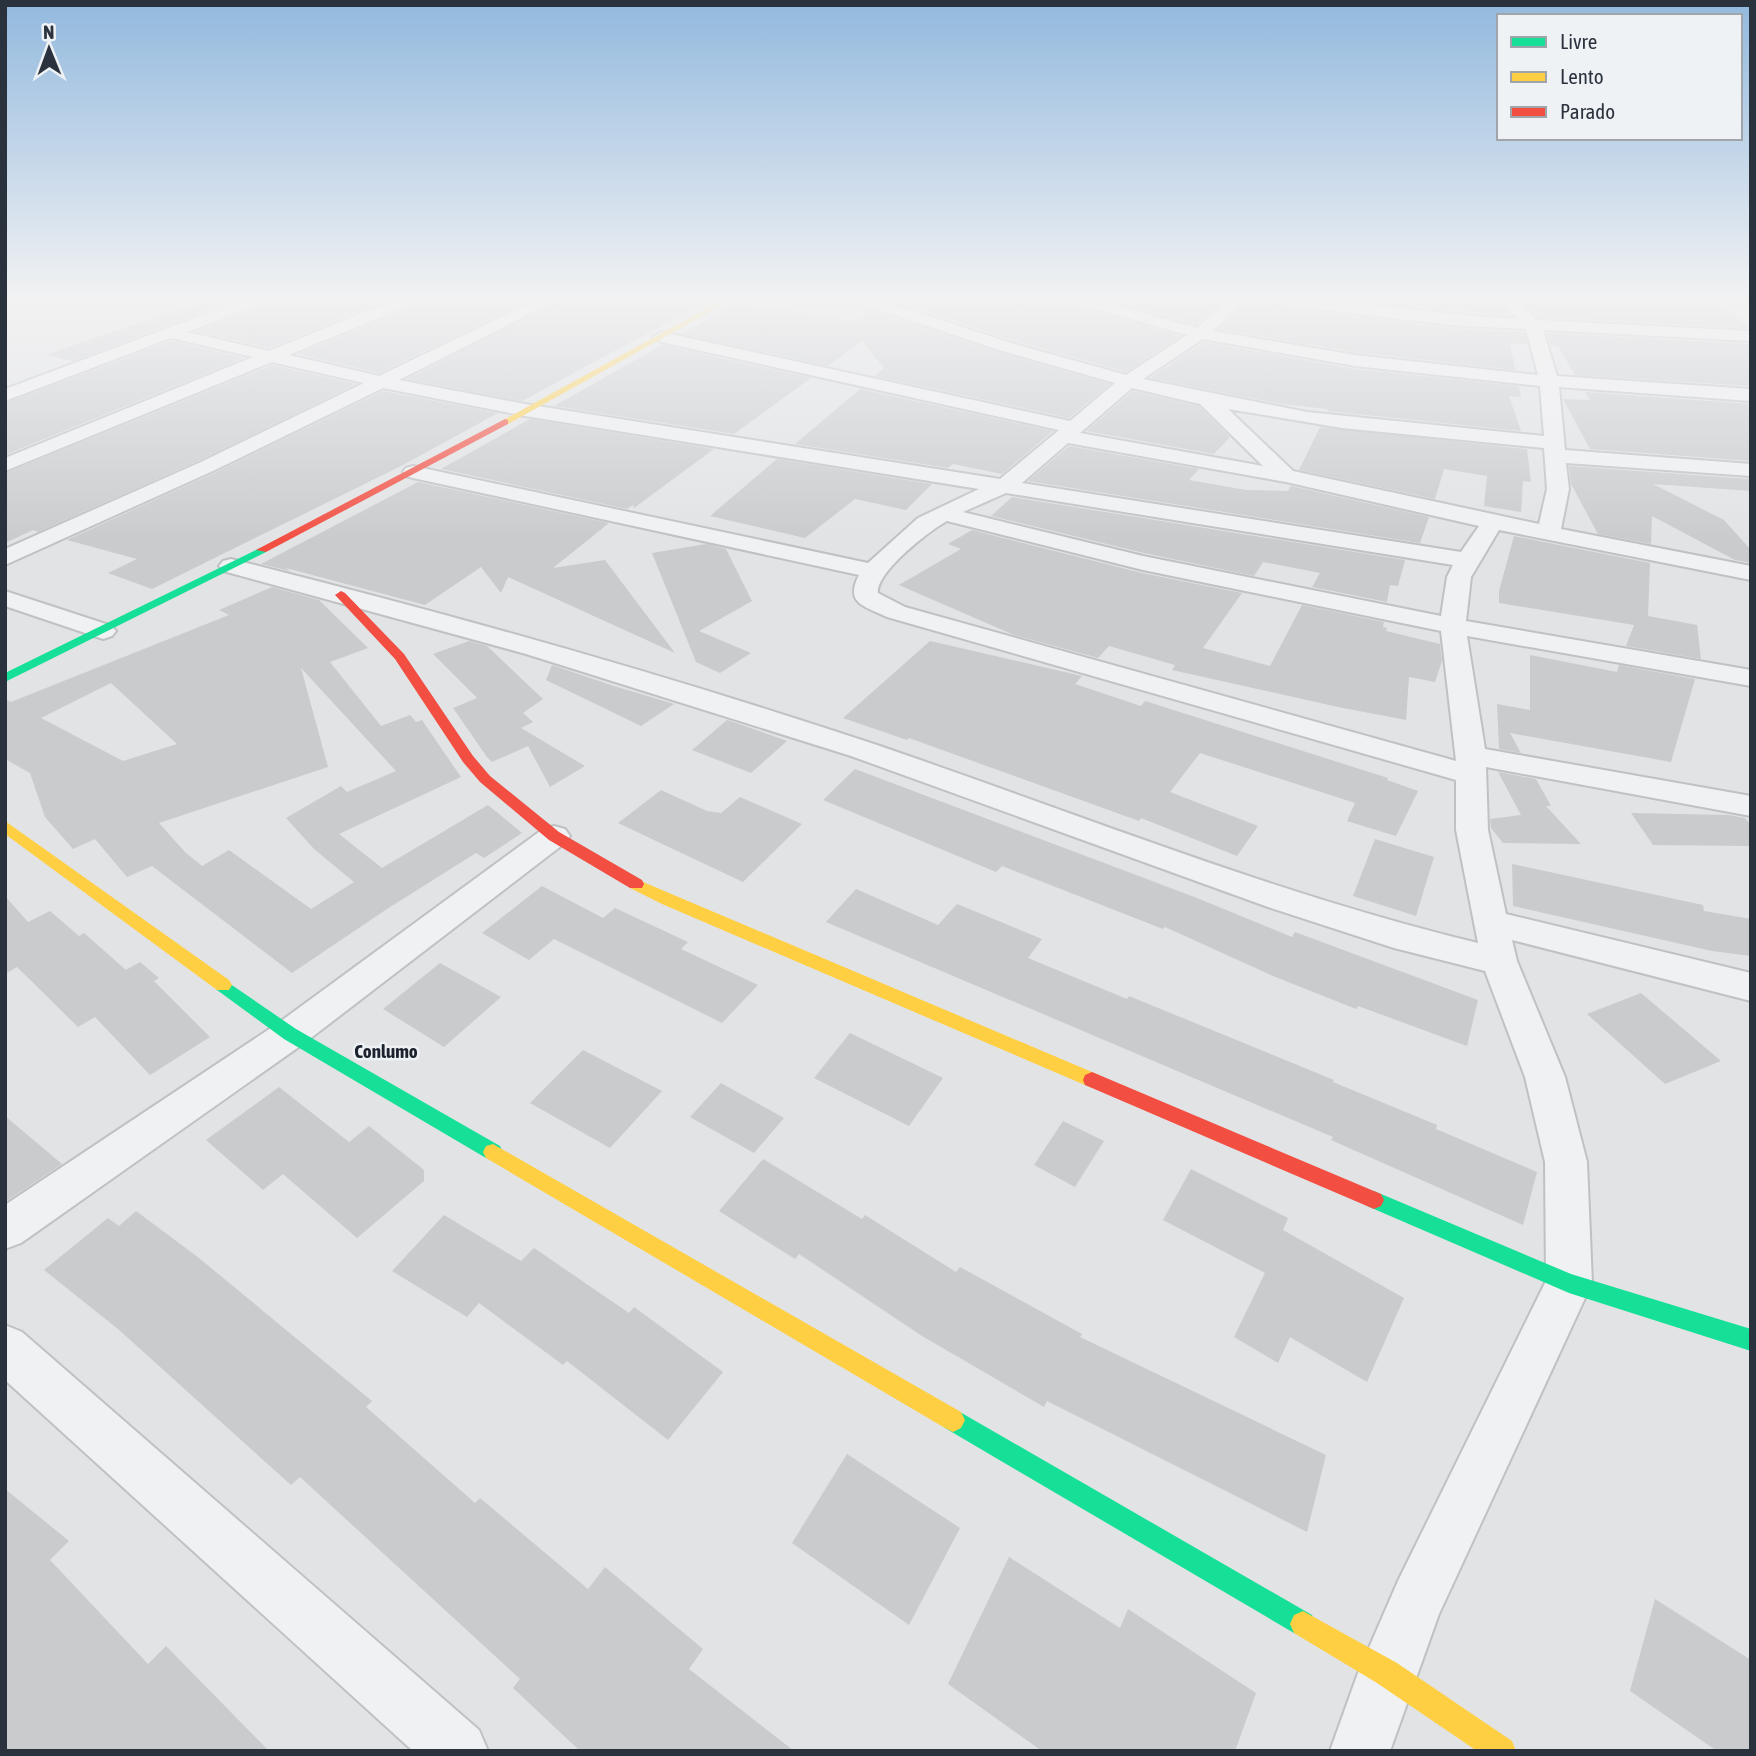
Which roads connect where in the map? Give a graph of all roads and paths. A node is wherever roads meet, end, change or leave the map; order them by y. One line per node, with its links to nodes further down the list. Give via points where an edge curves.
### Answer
1 (53, 377): 14 (street)
2 (219, 377): 20 (street)
3 (359, 377): 12 (street)
4 (392, 377): 12 (street)
5 (587, 377): 17 (street)
6 (834, 377): 18 (street)
7 (1115, 377): 11 (street)
8 (1135, 377): 11 (street)
9 (1505, 377): 13 (street)
10 (1548, 377): 13 (street)
11 (1129, 381): 16 (street); 18 (street)
12 (382, 382): 17 (street); 28 (street)
13 (1549, 382): 15 (street); 19 (street)
14 (5, 395)
15 (1751, 395)
16 (1206, 399): 19 (street, via 1352,424); 23 (street)
17 (525, 410): 22 (street); 24 (street)
18 (1070, 432): 23 (street); 24 (street)
19 (1556, 449): 21 (street); 27 (street, via 1558,489)
20 (5, 465)
21 (1751, 470)
22 (413, 472): 30 (street); 31 (street)
23 (1286, 476): 26 (street)
24 (1006, 485): 25 (street); 29 (street)
25 (943, 513): 31 (street); 35 (street, via 1248,587)
26 (1493, 522): 27 (street); 29 (street)
27 (1549, 533): 32 (street)
28 (5, 558)
29 (1467, 560): 35 (street, via 1459,577)
30 (231, 566): 33 (street); 36 (street)
31 (873, 572): 39 (street, via 865,587 866,597 896,612)
32 (1751, 573)
33 (341, 595): 42 (street, via 400,657 485,779); 44 (street, via 534,648 861,750 1280,899 1394,935)
34 (5, 598): 36 (street)
35 (1453, 628): 38 (street); 39 (street)
36 (103, 631): 37 (street)
37 (5, 678)
38 (1751, 678)
39 (1471, 765): 40 (street); 43 (street, via 1472,830)
40 (1751, 806)
41 (5, 827): 46 (street)
42 (554, 836): 46 (street); 48 (street, via 668,900)
43 (1489, 922): 44 (street); 45 (street)
44 (1499, 961): 48 (street, via 1545,1077 1566,1162)
45 (1751, 987)
46 (290, 1034): 47 (street); 51 (street)
47 (5, 1229)
48 (1569, 1283): 49 (street); 51 (street, via 1417,1600)
49 (1751, 1340)
50 (5, 1348): 52 (street)
51 (1387, 1673): 53 (street); 54 (street)
52 (458, 1751)
53 (1360, 1751)
54 (1502, 1751)

